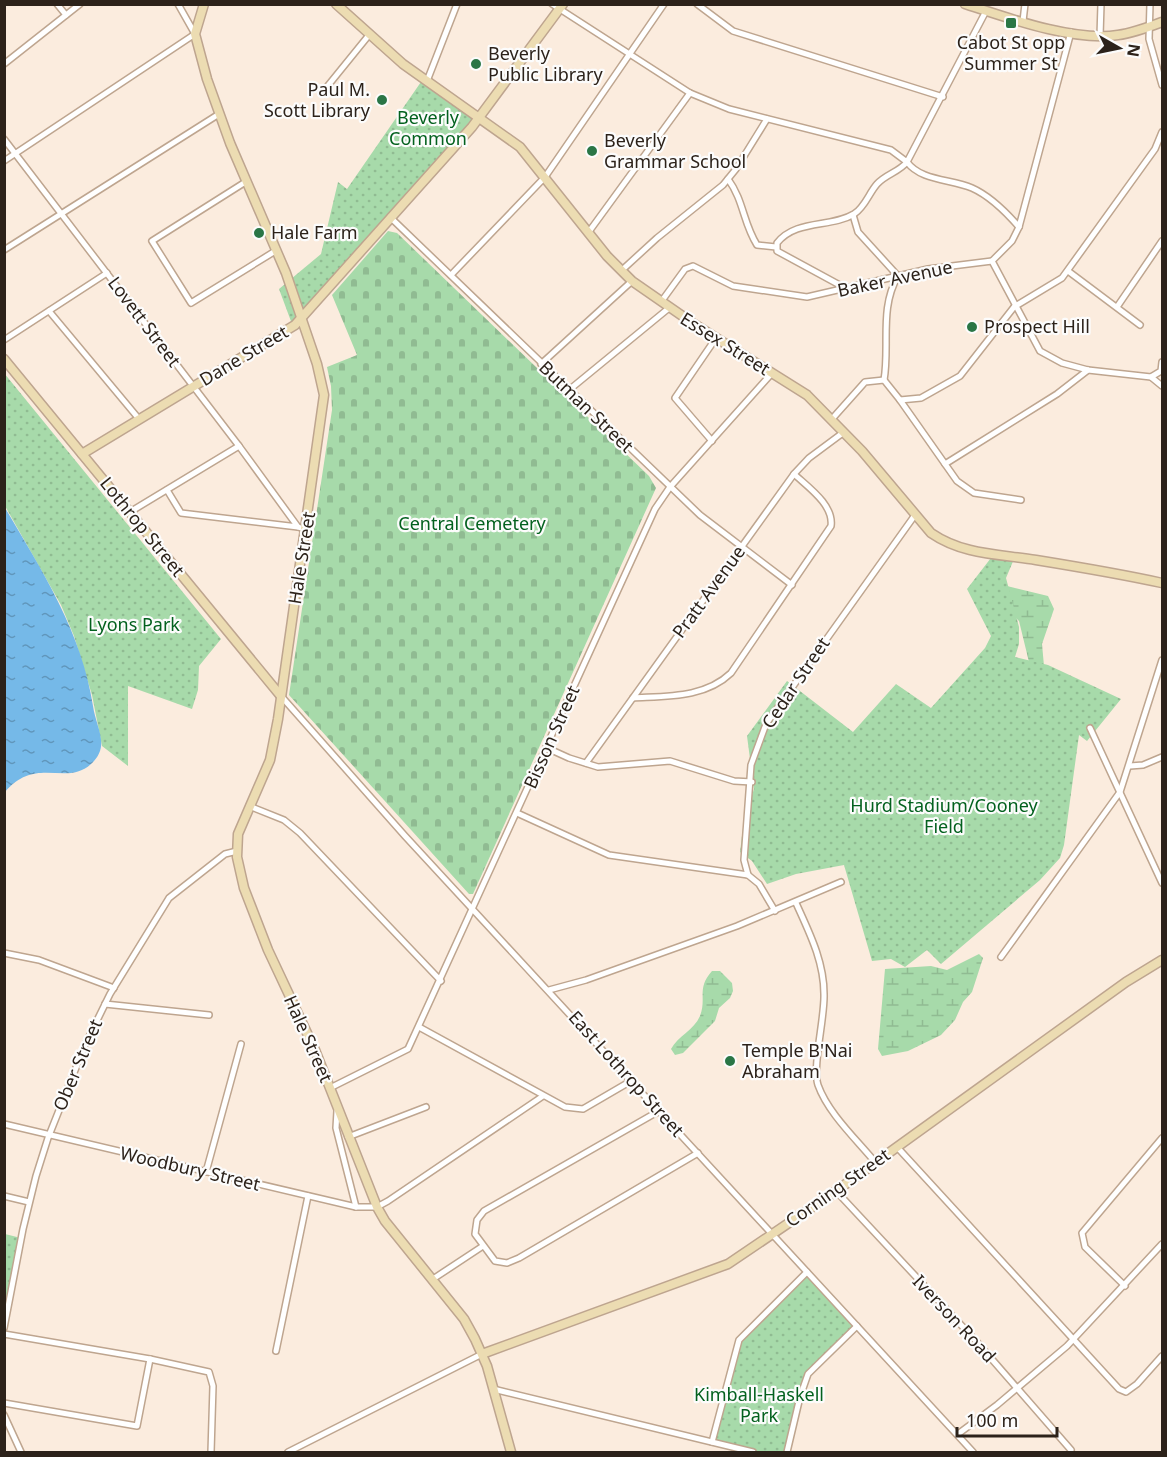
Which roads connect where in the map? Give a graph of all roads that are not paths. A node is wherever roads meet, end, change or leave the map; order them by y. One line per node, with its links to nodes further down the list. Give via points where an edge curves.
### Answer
1 (57, 4): 15 (street)
2 (81, 4): 15 (street)
3 (204, 4): 20 (main road)
4 (336, 4): 21 (main road, Essex Street)
5 (457, 4): 25 (street)
6 (664, 4): 23 (street)
7 (697, 4): 29 (street, via 741,34)
8 (965, 4): 14 (main road)
9 (1025, 4): 16 (street)
10 (1101, 4): 22 (street)
11 (1150, 4): 18 (street)
12 (180, 5): 20 (street)
13 (558, 6): 23 (street); 31 (main road, Dane Street)
14 (986, 11): 16 (main road); 29 (street)
15 (66, 15): 24 (street)
16 (1023, 21): 19 (main road)
17 (1162, 22): 18 (main road)
18 (1149, 26): 22 (main road, via 1121,35); 26 (street)
19 (1071, 32): 22 (main road); 44 (street)
20 (195, 34): 30 (main road, Hale Street); 35 (street)
21 (369, 35): 25 (main road, Essex Street); 27 (street)
22 (1100, 36)
23 (629, 55): 28 (street); 38 (street)
24 (4, 64)
25 (426, 82): 31 (main road, Essex Street)
26 (1162, 85)
27 (326, 88)
28 (690, 93): 32 (street); 45 (street)
29 (943, 97): 37 (street)
30 (219, 114): 40 (main road, Hale Street); 41 (street)
31 (479, 118): 38 (main road, Essex Street, via 520,147); 43 (main road, Dane Street)
32 (766, 119): 37 (street, via 891,150); 39 (street)
33 (1162, 132): 52 (street, via 1150,156)
34 (4, 139): 35 (street, Lovett Street)
35 (16, 153): 36 (street); 41 (street, Lovett Street)
36 (4, 161)
37 (907, 162): 42 (street, via 884,178); 44 (street, via 919,173 982,194)
38 (545, 177): 45 (main road, Essex Street); 54 (street)
39 (728, 179): 47 (street, via 740,197 757,245); 51 (street)
40 (247, 181): 49 (main road, Hale Street); 49 (street, via 153,241 191,303)
41 (62, 213): 48 (street); 53 (street, Lovett Street)
42 (853, 215): 47 (street, via 788,234); 55 (street, via 858,232)
43 (390, 218): 54 (street, Butman Street); 63 (main road, Dane Street)
44 (1019, 227): 50 (street, via 1012,241)
45 (588, 233): 51 (main road, Essex Street)
46 (1162, 241): 60 (street)
47 (776, 247): 57 (street)
48 (4, 250)
49 (277, 250): 63 (main road, Hale Street)
50 (992, 261): 55 (street, Baker Avenue); 59 (street)
51 (621, 271): 56 (main road, Essex Street)
52 (1068, 271): 59 (street, via 1053,286); 60 (street)
53 (107, 273): 62 (street); 75 (street, Lovett Street)
54 (451, 275): 69 (street, Butman Street)
55 (898, 276): 57 (street, Baker Avenue); 73 (street, via 886,310 888,349)
56 (633, 281): 58 (main road, Essex Street); 69 (street)
57 (847, 289): 58 (street, Baker Avenue, via 795,297 733,286 693,266 685,269)
58 (661, 302): 61 (main road, Essex Street)
59 (1014, 307): 70 (street, via 1040,351 1062,363); 77 (street, via 960,376 921,398)
60 (1117, 307): 64 (street)
61 (669, 308): 65 (main road, Essex Street); 76 (street)
62 (49, 311): 66 (street); 78 (street)
63 (302, 318): 75 (main road, Dane Street, via 287,332); 91 (main road, Hale Street, via 324,395)
64 (1140, 325)
65 (716, 338): 71 (main road, Essex Street); 81 (street, via 675,398)
66 (4, 340)
67 (4, 359): 83 (main road, Lothrop Street)
68 (1162, 362): 72 (street, via 1161,371)
69 (541, 364): 76 (street, Butman Street)
70 (1088, 370): 72 (street); 84 (street, via 1057,394)
71 (772, 373): 79 (main road, Essex Street, via 807,395); 81 (street, Bisson Street)
72 (1151, 377): 74 (street)
73 (884, 380): 77 (street); 79 (street, via 865,382)
74 (1162, 386)
75 (194, 387): 78 (main road, Dane Street); 82 (street, Lovett Street)
76 (568, 390): 86 (street, Butman Street)
77 (900, 400): 84 (street)
78 (138, 419): 83 (main road, Dane Street)
79 (832, 419): 80 (main road, Essex Street)
80 (844, 432): 85 (street, Pratt Avenue, via 809,458); 90 (main road, Essex Street)
81 (712, 441): 86 (street, Bisson Street)
82 (239, 446): 87 (street); 91 (street, Lovett Street)
83 (82, 454): 89 (main road, Lothrop Street)
84 (945, 464): 88 (street, via 968,490)
85 (795, 474): 92 (street, Pratt Avenue); 94 (street, via 828,508 832,518)
86 (670, 488): 92 (street, Butman Street); 100 (street, Bisson Street, via 655,509)
87 (167, 490): 89 (street); 91 (street, via 181,513)
88 (1021, 500)
89 (130, 512): 97 (main road, Lothrop Street)
90 (915, 515): 93 (main road, Essex Street, via 944,542 970,552); 104 (street, Cedar Street, via 766,724 753,756)
91 (302, 529): 97 (main road, Hale Street)
92 (741, 548): 94 (street, Butman Street); 98 (street, Pratt Avenue)
93 (1162, 583)
94 (792, 585): 98 (street, via 722,682 703,691)
95 (1162, 660): 96 (street)
96 (1161, 674): 103 (street)
97 (280, 695): 106 (main road, Hale Street, via 270,760); 113 (street, East Lothrop Street)
98 (633, 698): 102 (street, Pratt Avenue)
99 (1090, 728): 105 (street)
100 (547, 748): 102 (street); 107 (street, Bisson Street)
101 (1162, 757): 103 (street)
102 (586, 764): 104 (street, via 610,767 670,761)
103 (1130, 766): 105 (street)
104 (752, 783): 109 (street, Cedar Street, via 744,860)
105 (1120, 792): 111 (street); 116 (street)
106 (249, 806): 108 (main road, Hale Street, via 238,834); 118 (street, via 284,820 300,833)
107 (517, 813): 109 (street, via 609,855); 113 (street, Bisson Street)
108 (237, 851): 119 (street, Ober Street, via 225,854 169,898); 126 (main road, Hale Street, via 254,915)
109 (748, 875): 114 (street, via 759,884)
110 (841, 882): 112 (street)
111 (1162, 883)
112 (796, 903): 114 (street); 137 (street, via 823,975 817,1082)
113 (474, 908): 118 (street, Bisson Street); 120 (street, East Lothrop Street)
114 (775, 911): 120 (street)
115 (4, 953): 119 (street, via 39,960)
116 (1001, 957)
117 (1162, 960): 135 (main road, Corning Street)
118 (441, 981): 123 (street, Bisson Street)
119 (114, 988): 121 (street, Ober Street)
120 (549, 990): 125 (street, East Lothrop Street)
121 (105, 1004): 122 (street); 132 (street, Ober Street)
122 (209, 1016)
123 (419, 1027): 126 (street, Bisson Street, via 404,1053); 127 (street)
124 (241, 1044): 138 (street)
125 (631, 1080): 127 (street, via 583,1109 565,1107); 130 (street, East Lothrop Street)
126 (330, 1088): 129 (main road, Hale Street)
127 (543, 1096): 144 (street)
128 (426, 1107): 133 (street)
129 (338, 1109): 133 (main road, Hale Street); 143 (street, Hale Street, via 336,1128)
130 (659, 1111): 136 (street, East Lothrop Street); 147 (street, via 484,1211 474,1227)
131 (4, 1124): 132 (street, Woodbury Street)
132 (49, 1136): 138 (street, Woodbury Street); 142 (street, Ober Street)
133 (348, 1137): 144 (main road, Hale Street)
134 (1162, 1138): 150 (street, via 1082,1233 1085,1247)
135 (897, 1147): 137 (main road, Corning Street); 154 (street)
136 (698, 1153): 145 (street, East Lothrop Street); 147 (street, via 519,1258 495,1261)
137 (875, 1162): 139 (main road, Corning Street)
138 (206, 1173): 141 (street, Woodbury Street)
139 (836, 1191): 145 (main road, Corning Street); 159 (street, Iverson Road)
140 (4, 1196): 142 (street)
141 (308, 1196): 143 (street, Woodbury Street); 155 (street)
142 (29, 1202): 152 (street, Ober Street)
143 (356, 1207): 144 (street, Woodbury Street)
144 (377, 1207): 149 (main road, Hale Street)
145 (772, 1234): 148 (street, East Lothrop Street); 156 (main road, Corning Street, via 717,1269)
146 (1162, 1244): 150 (street)
147 (483, 1246): 149 (street)
148 (807, 1272): 151 (street, East Lothrop Street); 164 (street, via 739,1340)
149 (432, 1279): 156 (main road, Hale Street, via 464,1320)
150 (1125, 1286): 154 (street)
151 (857, 1326): 163 (street, East Lothrop Street); 171 (street, via 808,1374)
152 (4, 1328)
153 (4, 1334): 158 (street)
154 (1074, 1340): 157 (street, via 1126,1392); 159 (street)
155 (276, 1351)
156 (482, 1354): 160 (main road, Hale Street); 168 (street)
157 (1162, 1356)
158 (150, 1359): 161 (street, via 137,1426); 167 (street, via 204,1370 212,1377)
159 (1017, 1388): 163 (street); 165 (street, Iverson Road)
160 (493, 1389): 164 (street); 169 (main road, Hale Street)
161 (4, 1403)
162 (4, 1415): 166 (street)
163 (958, 1434): 172 (street, East Lothrop Street)
164 (712, 1442): 170 (street)
165 (1071, 1450)
166 (21, 1452)
167 (211, 1452)
168 (288, 1452)
169 (511, 1452)
170 (753, 1452)
171 (787, 1452)
172 (973, 1452)

